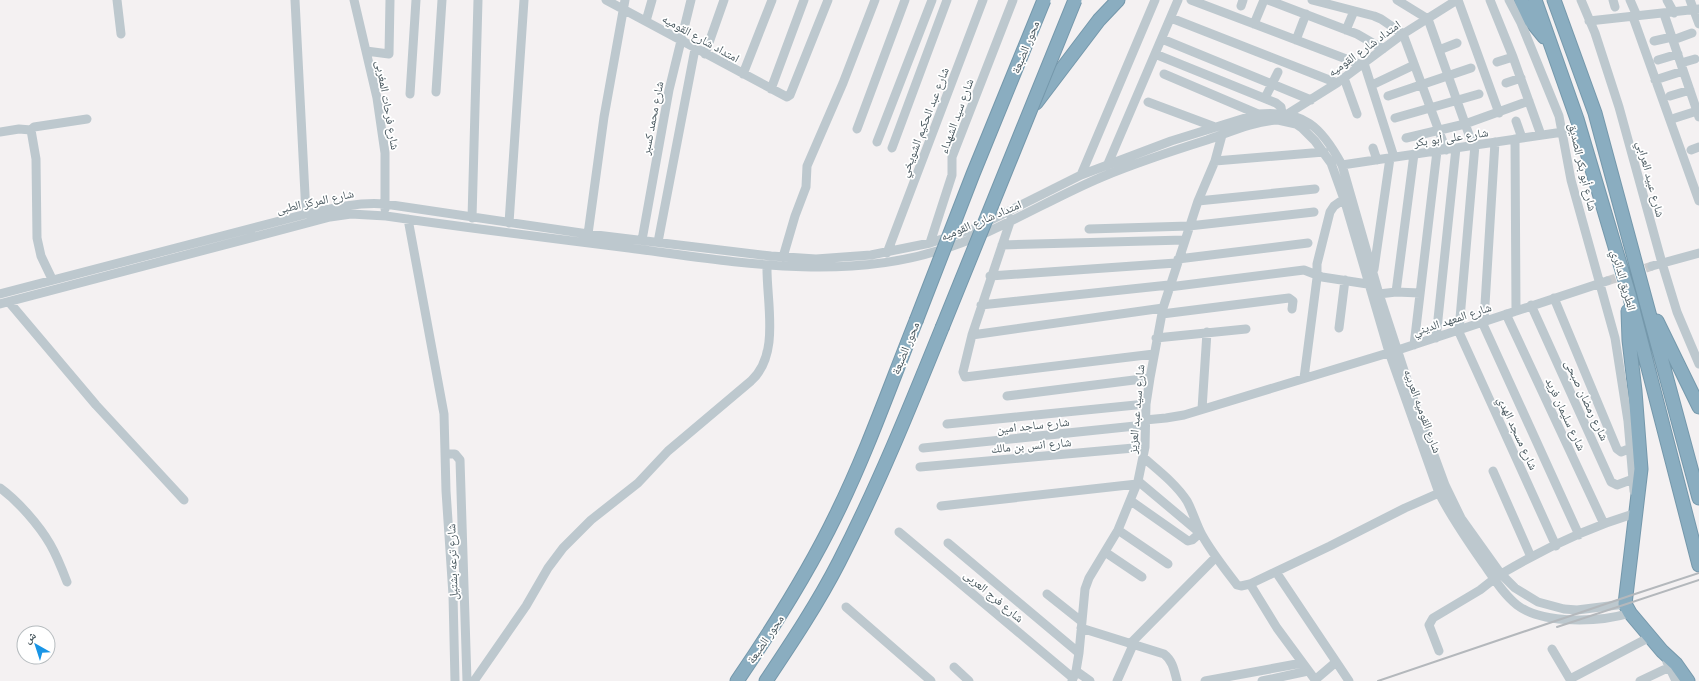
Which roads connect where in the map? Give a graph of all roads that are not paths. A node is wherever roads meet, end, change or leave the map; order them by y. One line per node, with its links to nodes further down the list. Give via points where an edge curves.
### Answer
1 (117, 0): 57 (street)
2 (295, 0): 148 (street)
3 (354, 0): 69 (street, شارع فرحات المغربى)
4 (390, 0): 69 (street, via 389,54)
5 (416, 0): 95 (street)
6 (442, 0): 94 (street)
7 (478, 0): 150 (street)
8 (524, 0): 153 (street)
9 (606, 0): 42 (street, امتداد شارع القوميه)
10 (652, 0): 51 (street)
11 (691, 0): 61 (street, شارع محمد كسبر)
12 (724, 0): 70 (street)
13 (772, 0): 82 (street)
14 (804, 0): 92 (street)
15 (828, 0): 92 (street, امتداد شارع القوميه, via 790,96 786,97)
16 (875, 0): 166 (street, via 807,166 806,187)
17 (905, 0): 117 (street)
18 (932, 0): 126 (street)
19 (947, 0): 129 (street)
20 (983, 0): 164 (street, شارع عبد الحكيم الشويخي)
21 (1013, 0): 160 (street, شارع سيد الشهداء, via 952,158 952,175)
22 (1044, 0): 267 (highway, محور الضبعة, bridge, via 869,442 836,516 776,624)
23 (1075, 0): 104 (highway, محور الضبعة, bridge)
24 (1118, 0): 104 (highway, via 1099,20)
25 (1155, 0): 140 (street)
26 (1178, 0): 49 (street)
27 (1191, 0): 53 (street)
28 (1264, 0): 53 (street)
29 (1268, 0): 46 (street)
30 (1312, 0): 44 (street)
31 (1397, 0): 50 (street)
32 (1458, 0): 50 (street, امتداد شارع القوميه); 107 (street)
33 (1490, 0): 73 (street)
34 (1509, 0): 121 (street, شارع أبو بكر الصديق, via 1542,73)
35 (1521, 0): 65 (highway, via 1531,21)
36 (1535, 0): 65 (highway, الطريق الدائري)
37 (1554, 0): 179 (highway, الطريق الدائري, via 1594,113)
38 (1581, 0): 52 (street, شارع عبيد العرابي)
39 (1630, 0): 48 (street)
40 (1668, 0): 45 (street)
41 (1690, 0): 43 (street)
42 (624, 5): 51 (street, امتداد شارع القوميه); 156 (street, via 604,117)
43 (1697, 10): 45 (street); 54 (street)
44 (1354, 11): 55 (street); 58 (street, via 1381,19)
45 (1674, 13): 47 (street)
46 (1306, 14): 55 (street); 62 (street)
47 (1664, 14): 48 (street); 59 (street)
48 (1635, 17): 52 (street); 87 (street)
49 (1170, 18): 60 (street); 86 (street)
50 (1428, 19): 58 (street, امتداد شارع القوميه); 68 (street)
51 (646, 21): 61 (street, امتداد شارع القوميه)
52 (1589, 21): 168 (street, شارع عبيد العرابي, via 1619,107)
53 (1254, 24): 62 (street)
54 (1699, 24)
55 (1346, 30): 66 (street)
56 (1692, 33): 59 (street)
57 (121, 34)
58 (1403, 34): 66 (street, امتداد شارع القوميه); 78 (street)
59 (1672, 38): 63 (street); 72 (street)
60 (1162, 39): 71 (street); 89 (street)
61 (681, 40): 67 (street, امتداد شارع القوميه); 157 (street, شارع محمد كسبر)
62 (1296, 40): 77 (street)
63 (1654, 41)
64 (1457, 43): 68 (street)
65 (1552, 47): 185 (highway, الطريق الدائري, via 1577,119)
66 (1383, 48): 77 (street, امتداد شارع القوميه)
67 (695, 49): 70 (street, امتداد شارع القوميه); 159 (street)
68 (1439, 50): 84 (street)
69 (366, 51): 145 (street, شارع فرحات المغربى, via 377,98 385,152)
70 (705, 54): 82 (street, امتداد شارع القوميه)
71 (1155, 54): 99 (street); 139 (street)
72 (1678, 54): 75 (street); 79 (street)
73 (1514, 57): 76 (street); 85 (street)
74 (1695, 59): 79 (street)
75 (1658, 60)
76 (1496, 62)
77 (1363, 64): 86 (street, امتداد شارع القوميه); 91 (street)
78 (1414, 65): 90 (street); 91 (street)
79 (1682, 67): 87 (street); 93 (street)
80 (1471, 68): 84 (street)
81 (1278, 72): 89 (street)
82 (743, 74): 92 (street, امتداد شارع القوميه)
83 (1164, 74): 108 (street)
84 (1448, 76): 90 (street); 101 (street)
85 (1521, 78): 88 (street); 102 (street)
86 (1341, 80): 100 (street, امتداد شارع القوميه); 109 (street)
87 (1655, 80): 144 (street)
88 (1506, 83)
89 (1272, 84): 99 (street); 100 (street)
90 (1421, 84): 97 (street); 105 (street)
91 (1372, 85): 135 (street)
92 (770, 89)
93 (1690, 90): 98 (street); 106 (street)
94 (436, 92)
95 (410, 94)
96 (1479, 94): 101 (street)
97 (1388, 96)
98 (1670, 96)
99 (1265, 98): 110 (street, via 1281,107)
100 (1310, 100): 110 (street, امتداد شارع القوميه)
101 (1457, 100): 105 (street); 115 (street)
102 (1529, 101): 107 (street); 123 (street)
103 (1148, 102): 116 (street)
104 (1032, 107): 268 (highway, محور الضبعة, bridge, via 892,451 835,570)
105 (1430, 108): 112 (street); 119 (street)
106 (1698, 110): 113 (street)
107 (1499, 112): 115 (street)
108 (1258, 114): 110 (street, امتداد شارع القوميه, via 1272,113); 116 (street, امتداد شارع القوميه)
109 (1357, 114)
110 (1282, 116): 122 (street, امتداد شارع القوميه); 133 (street, شارع القوميه العربيه, via 1302,128); 138 (street, شارع القوميه العربيه, via 1308,121 1333,148)
111 (87, 118): 118 (street, via 34,126)
112 (1395, 118)
113 (1676, 118)
114 (1516, 121): 125 (street)
115 (1465, 124): 119 (street); 128 (street)
116 (1215, 127): 139 (street, امتداد شارع القوميه)
117 (857, 129)
118 (31, 130): 120 (street); 175 (street, via 36,159 37,238 41,256)
119 (1438, 130): 124 (street); 132 (street)
120 (0, 132)
121 (1563, 132): 123 (street, شارع على أبو بكر); 178 (street, شارع أبو بكر الصديق, via 1571,180)
122 (1222, 135): 137 (street, شارع سيد عبد العزيز); 152 (street, امتداد شارع القوميه, via 1102,177)
123 (1541, 135): 125 (street, شارع على أبو بكر)
124 (1406, 138)
125 (1518, 139): 127 (street, شارع على أبو بكر); 192 (street)
126 (878, 142)
127 (1495, 142): 128 (street, شارع على أبو بكر); 194 (street)
128 (1474, 145): 131 (street, شارع على أبو بكر); 197 (street)
129 (892, 148)
130 (1373, 148): 136 (street)
131 (1456, 148): 132 (street, شارع على أبو بكر); 201 (street)
132 (1441, 150): 134 (street, شارع على أبو بكر); 183 (street)
133 (1324, 152): 137 (street); 142 (street, شارع القوميه العربيه, via 1331,163)
134 (1414, 154): 135 (street, شارع على أبو بكر); 182 (street)
135 (1392, 157): 136 (street, شارع على أبو بكر); 172 (street)
136 (1377, 160): 138 (street, شارع على أبو بكر)
137 (1215, 161): 143 (street, شارع سيد عبد العزيز)
138 (1342, 165): 172 (street, شارع القوميه العربيه)
139 (1107, 166): 140 (street, امتداد شارع القوميه)
140 (1081, 175): 146 (street, امتداد شارع القوميه)
141 (1315, 189): 143 (street)
142 (1344, 199): 173 (street, via 1330,212 1317,264); 181 (street, شارع القوميه العربيه)
143 (1198, 201): 154 (street, شارع سيد عبد العزيز)
144 (1699, 201)
145 (385, 204): 148 (street, شارع المركز الطبى, via 349,204); 149 (street, شارع فرحات المغربى); 150 (street, شارع المركز الطبى)
146 (1014, 210): 152 (street); 160 (street, امتداد شارع القوميه, via 973,229)
147 (1314, 212): 154 (street)
148 (306, 214): 171 (street, شارع المركز الطبى)
149 (386, 216): 151 (street, شارع المركز الطبى); 176 (street, شارع المركز الطبى, via 351,214 330,217)
150 (472, 218): 153 (street, شارع المركز الطبى)
151 (408, 219): 163 (street, شارع المركز الطبى); 217 (street, شارع ترعه بشتيل, via 441,391)
152 (1010, 221): 162 (street); 169 (street, امتداد شارع القوميه, via 960,244 909,258 841,267)
153 (509, 222): 156 (street, شارع المركز الطبى)
154 (1189, 226): 155 (street); 158 (street, شارع سيد عبد العزيز)
155 (1089, 229)
156 (588, 234): 157 (street, شارع المركز الطبى)
157 (642, 240): 159 (street, امتداد شارع القوميه)
158 (1184, 240): 162 (street); 167 (street, شارع سيد عبد العزيز)
159 (658, 242): 166 (street, امتداد شارع القوميه)
160 (930, 243): 164 (street, امتداد شارع القوميه)
161 (1308, 243): 167 (street)
162 (1002, 244): 174 (street)
163 (621, 247): 169 (street, امتداد شارع القوميه)
164 (887, 253): 166 (street, امتداد شارع القوميه, via 834,258)
165 (1699, 254): 168 (street)
166 (783, 257)
167 (1177, 261): 174 (street); 180 (street, شارع سيد عبد العزيز)
168 (1662, 262): 170 (street); 205 (street, شارع عبيد العرابي, via 1678,312)
169 (767, 265): 266 (street, via 770,343 761,369 751,381 668,451 638,483 591,520 563,548)
170 (1652, 266)
171 (86, 270): 175 (street, شارع المركز الطبى); 176 (street)
172 (1374, 274): 181 (street, شارع القوميه العربيه)
173 (1318, 275): 177 (street); 180 (street, via 1304,270); 207 (street)
174 (990, 276): 188 (street)
175 (52, 279): 184 (street, شارع المركز الطبى)
176 (89, 280): 187 (street, شارع المركز الطبى)
177 (1345, 280): 181 (street); 195 (street)
178 (1604, 282): 186 (street, شارع المعهد الديني); 216 (street, شارع أبو بكر الصديق)
179 (1639, 282): 210 (highway); 225 (highway, الطريق الدائري)
180 (1169, 286): 188 (street); 191 (street, شارع سيد عبد العزيز)
181 (1375, 288): 182 (street); 203 (street, شارع القوميه العربيه); 203 (street, شارع القوميه العربيه)
182 (1396, 292): 183 (street)
183 (1420, 293): 202 (street)
184 (0, 294)
185 (1629, 294): 229 (highway, via 1629,340 1641,469); 240 (highway, الطريق الدائري)
186 (1554, 298): 189 (street, شارع المعهد الديني); 216 (street, via 1617,449 1621,452)
187 (4, 303): 226 (street)
188 (981, 305): 199 (street)
189 (1530, 306): 192 (street, شارع المعهد الديني); 221 (street, شارع رمضان صبحى, via 1611,482 1617,485)
190 (1292, 309): 191 (street, via 1293,300 1289,298)
191 (1162, 311): 199 (street); 200 (street, شارع سيد عبد العزيز)
192 (1516, 311): 193 (street, شارع المعهد الديني)
193 (1506, 314): 194 (street, شارع المعهد الديني); 230 (street, شارع سليمان فريد)
194 (1483, 322): 197 (street, شارع المعهد الديني); 234 (street)
195 (1339, 328)
196 (1246, 329): 198 (street)
197 (1459, 330): 201 (street, شارع المعهد الديني); 236 (street, شارع مسجد الهدي)
198 (1207, 332): 200 (street); 211 (street)
199 (972, 335): 204 (street, via 963,372 963,375 968,377)
200 (1156, 338): 204 (street, شارع سيد عبد العزيز)
201 (1436, 338): 202 (street, شارع المعهد الديني)
202 (1414, 345): 203 (street, شارع المعهد الديني)
203 (1393, 351): 207 (street, شارع المعهد الديني); 224 (street, شارع القوميه العربيه); 243 (street, شارع القوميه العربيه, via 1450,496)
204 (1154, 354): 206 (street, شارع سيد عبد العزيز)
205 (1699, 364)
206 (1150, 378): 208 (street); 209 (street, شارع سيد عبد العزيز)
207 (1304, 378): 211 (street, شارع المعهد الديني)
208 (1007, 396)
209 (1146, 404): 212 (street, شارع سيد عبد العزيز); 213 (street)
210 (1699, 407)
211 (1202, 409): 212 (street, شارع المعهد الديني)
212 (1145, 422): 214 (street, شارع سيد عبد العزيز); 215 (street, شارع ساجد امين)
213 (947, 424)
214 (1145, 447): 218 (street, شارع سيد عبد العزيز); 219 (street, شارع انس بن مالك)
215 (923, 448)
216 (1631, 448): 221 (street, شارع أبو بكر الصديق)
217 (446, 454): 264 (street, شارع ترعه بشتيل); 265 (street, شارع ترعه بشتيل, via 455,454 460,460)
218 (1144, 458): 222 (street, شارع سيد عبد العزيز); 233 (street, via 1181,493)
219 (920, 467)
220 (1493, 471): 239 (street)
221 (1633, 479): 229 (street, شارع أبو بكر الصديق)
222 (1137, 483): 227 (street, شارع سيد عبد العزيز); 228 (street); 233 (street)
223 (0, 488): 245 (street, via 27,513 50,544)
224 (1439, 493): 242 (street); 243 (street, شارع القوميه العربيه, via 1467,539)
225 (1699, 498)
226 (184, 500)
227 (1131, 500): 231 (street, شارع سيد عبد العزيز); 233 (street, via 1188,541)
228 (941, 506)
229 (1636, 513): 230 (street); 249 (highway)
230 (1604, 524): 234 (street)
231 (1118, 530): 237 (street, شارع سيد عبد العزيز); 241 (street)
232 (899, 532): 261 (street, شارع فرج العربى)
233 (1200, 533): 238 (street)
234 (1579, 535): 236 (street)
235 (948, 543): 255 (street)
236 (1556, 546): 239 (street)
237 (1105, 552): 244 (street); 250 (street, شارع سيد عبد العزيز, via 1085,589)
238 (1216, 557): 246 (street, via 1237,585); 252 (street)
239 (1531, 558): 243 (street)
240 (1698, 562)
241 (1168, 564)
242 (1276, 572): 246 (street); 256 (street)
243 (1497, 576): 249 (street, شارع القوميه العربيه, via 1526,596 1551,607 1578,610); 249 (street, شارع القوميه العربيه, via 1517,605 1528,612 1550,618 1576,620 1619,616); 254 (street, via 1480,590 1433,618 1430,625)
244 (1142, 577)
245 (67, 582)
246 (1250, 584): 257 (street)
247 (1047, 594): 250 (street)
248 (846, 607): 269 (street)
249 (1628, 608): 251 (highway)
250 (1081, 625): 252 (street); 255 (street, شارع سيد عبد العزيز)
251 (1650, 637): 258 (highway); 263 (street)
252 (1132, 645): 272 (street); 273 (street, via 1164,654 1173,664)
253 (1552, 649): 263 (street)
254 (1438, 651)
255 (1079, 653): 261 (street, شارع سيد عبد العزيز)
256 (1336, 662): 262 (street); 276 (street)
257 (1302, 663): 260 (street); 274 (street)
258 (1673, 665): 277 (street); 278 (street); 279 (highway)
259 (954, 667): 270 (street)
260 (1308, 671): 262 (street); 275 (street)
261 (1074, 677): 271 (street, شارع فرج العربى)
262 (1315, 680)
263 (1570, 680)
264 (455, 681)
265 (467, 681)
266 (474, 681)
267 (736, 681)
268 (766, 681)
269 (931, 681)
270 (969, 681)
271 (1090, 681)
272 (1117, 681)
273 (1177, 681)
274 (1205, 681)
275 (1262, 681)
276 (1349, 681)
277 (1640, 681)
278 (1676, 681)
279 (1688, 681)

